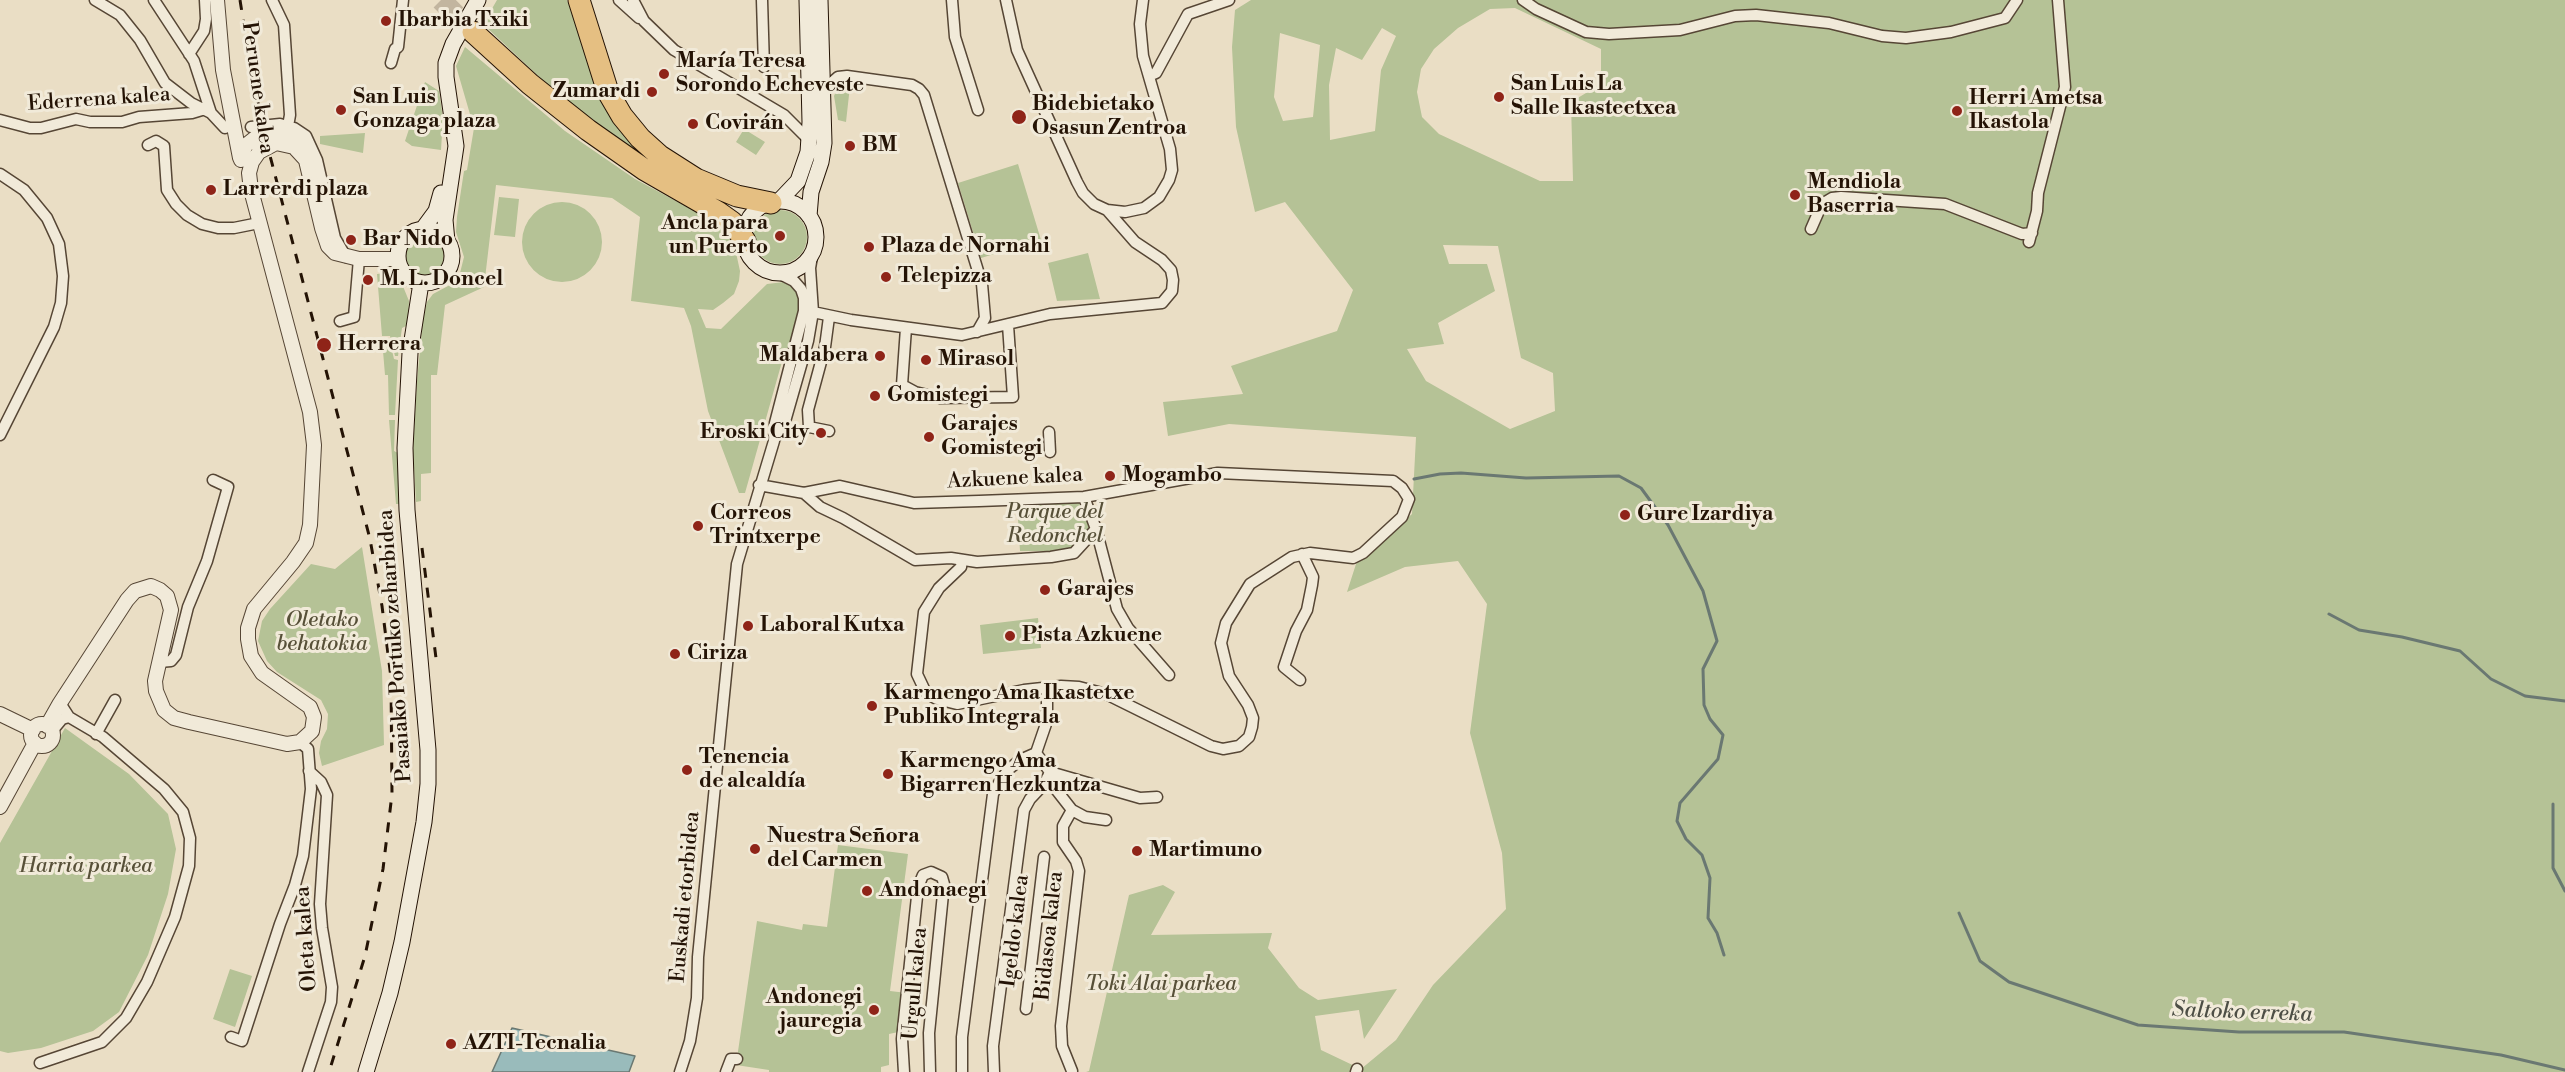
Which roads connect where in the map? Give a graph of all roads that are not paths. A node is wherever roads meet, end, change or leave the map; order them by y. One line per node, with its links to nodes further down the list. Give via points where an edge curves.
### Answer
1 (95, 0): 32 (street, Ederrena kalea, via 120,15 165,83)
2 (154, 0): 25 (street)
3 (205, 0): 25 (street, via 204,31)
4 (217, 0): 30 (street, Peruene kalea)
5 (224, 0): 33 (street, Peruene kalea, via 229,69)
6 (272, 0): 36 (street, via 284,25)
7 (403, 0): 26 (street, via 398,47)
8 (470, 0): 49 (main road, via 440,59 447,155 439,204)
9 (478, 0): 50 (main road, via 446,63 456,146)
10 (579, 0): 44 (highway, via 608,92 639,138 702,183 737,196)
11 (619, 0): 23 (street)
12 (633, 0): 23 (street)
13 (762, 0): 27 (street)
14 (807, 0): 38 (main road)
15 (820, 0): 29 (main road)
16 (952, 0): 31 (street, via 955,37)
17 (1006, 0): 45 (street, via 1017,50 1077,182 1088,198)
18 (1143, 0): 28 (street, via 1141,44)
19 (1229, 0): 28 (street, via 1188,14 1156,73)
20 (1523, 0): 21 (street, via 1586,32 1680,30 1735,16 1756,15 1829,22 1906,38 1951,32 2005,18)
21 (2017, 0)
22 (2058, 0): 48 (street, via 2065,87 2030,237 1946,204 1840,197 1822,204)
23 (650, 28): 38 (street, via 690,60 784,115)
24 (473, 32): 51 (highway, via 588,130 645,171 718,212 732,222)
25 (189, 54): 32 (street, via 199,73)
26 (391, 63)
27 (764, 67)
28 (1149, 76): 45 (street, via 1172,159 1169,180 1159,197 1144,208)
29 (822, 92): 46 (main road, via 824,143); 62 (street, via 838,77 847,76 912,86 924,96 982,284 985,318)
30 (227, 99): 40 (street); 41 (street, Peruene kalea)
31 (978, 110)
32 (206, 111): 34 (street, Ederrena kalea, via 122,122 76,119 41,128); 35 (street)
33 (238, 119): 37 (street); 40 (street, Peruene kalea)
34 (0, 120)
35 (222, 125)
36 (288, 126): 37 (street, via 272,124); 53 (street, via 300,131 312,147 335,238)
37 (258, 136): 40 (street); 43 (street); 53 (street, via 277,131 300,143 328,246 334,254)
38 (809, 140): 44 (main road, via 798,182)
39 (148, 145): 47 (street, via 156,141 164,146 167,190 188,216 218,228)
40 (245, 146): 41 (street); 43 (street, Peruene kalea)
41 (241, 160): 43 (street, Peruene kalea)
42 (0, 174): 65 (street, via 24,190 47,218 59,244 63,284 54,327)
43 (248, 180): 47 (street)
44 (775, 202): 46 (main road, via 793,204); 51 (main road, via 754,213 745,231)
45 (1107, 210): 60 (street, via 1135,242 1171,270 1172,291 1168,298 1153,305 1050,314)
46 (809, 216): 52 (main road, via 816,232)
47 (259, 223): 88 (street, via 310,412 314,445 306,543 254,609 248,639 251,656 262,673 310,707 314,724)
48 (1811, 229)
49 (422, 230): 50 (main road, via 436,232); 54 (main road, via 404,239)
50 (447, 241): 56 (main road, via 452,256 447,271 436,281)
51 (745, 241): 55 (main road, via 756,264)
52 (813, 251): 55 (main road, via 799,268); 57 (street, Euskadi etorbidea)
53 (352, 258): 54 (street); 59 (street, via 354,317)
54 (398, 259): 56 (main road, via 403,272)
55 (778, 273): 66 (street, Euskadi etorbidea, via 801,288 804,311 775,423)
56 (421, 283): 102 (main road, Pasaiako Portuko zeharbidea, via 410,352 405,448 428,784 402,942)
57 (813, 312): 58 (street); 66 (street, Euskadi etorbidea, via 784,425)
58 (829, 317): 61 (street); 63 (street, via 808,410 809,427)
59 (340, 321)
60 (1008, 325): 61 (street, via 1013,397 940,398 902,385); 62 (street)
61 (906, 328): 62 (street, via 947,334)
62 (977, 332)
63 (829, 431)
64 (1049, 432): 67 (street)
65 (0, 435)
66 (774, 441): 69 (street, Euskadi etorbidea)
67 (1050, 452)
68 (213, 480): 77 (street, via 228,488 207,561 188,607 176,655 171,661)
69 (759, 485): 71 (street); 103 (street, Euskadi etorbidea, via 737,564 698,988 690,1041)
70 (829, 486): 71 (street, Azkuene kalea); 72 (street, Azkuene kalea, via 915,502); 73 (street, via 819,495)
71 (804, 493): 73 (street)
72 (1084, 496): 74 (street); 75 (street, Azkuene kalea, via 1218,473 1393,482 1409,499 1402,517 1363,553 1353,558)
73 (820, 507): 76 (street, via 915,560)
74 (1096, 529): 76 (street, via 1074,552 1041,558); 78 (street, via 1118,609 1128,628)
75 (1302, 554): 79 (street, via 1313,577 1312,585 1307,610 1284,667); 80 (street, via 1250,584 1226,622 1221,643 1223,657 1229,676 1254,718 1249,737 1239,746 1211,746 1106,694 1079,687)
76 (962, 560): 80 (street, via 961,567 939,588 924,612 916,661 920,685 937,699 957,704)
77 (159, 662): 82 (street, via 170,602 160,590 145,587 127,600); 88 (street, via 156,692 164,710 174,718 280,743)
78 (1169, 675)
79 (1300, 680)
80 (1047, 687): 89 (street, via 1047,721)
81 (115, 700): 86 (street)
82 (60, 702): 84 (street); 85 (street)
83 (0, 714): 87 (street)
84 (69, 717): 85 (street); 86 (street)
85 (50, 728): 87 (street, via 37,726); 87 (street, via 52,738 48,744 42,746)
86 (96, 734): 100 (street, via 164,789 183,812 190,838 189,866 175,917 147,982 126,1018 102,1041)
87 (34, 737): 93 (street)
88 (300, 742): 90 (street, Oleta kalea, via 308,749)
89 (1036, 753): 91 (street); 107 (street, via 1009,769 993,794 962,1037)
90 (309, 771): 98 (street, Oleta kalea, via 307,829 295,885 242,1041); 101 (street, Oleta kalea, via 327,795 320,904 332,987 331,1002)
91 (1049, 775): 92 (street, via 1140,798); 94 (street); 108 (street, via 1024,810 993,1046)
92 (1157, 797)
93 (0, 807)
94 (1072, 810): 95 (street, via 1084,817); 109 (street, Bidasoa kalea, via 1063,826 1062,842 1079,871 1061,1026 1062,1046)
95 (1106, 820)
96 (1044, 857): 97 (street, Igeldo kalea)
97 (1026, 1009)
98 (231, 1037)
99 (737, 1059): 104 (street, via 731,1059)
100 (40, 1063)
101 (308, 1072)
102 (366, 1072)
103 (680, 1072)
104 (726, 1072)
105 (904, 1072): 106 (street, Urgull kalea, via 902,1039 918,887 923,874 931,872 942,877 944,884 929,1033)
106 (930, 1072)
107 (962, 1072)
108 (994, 1072)
109 (1075, 1072)

